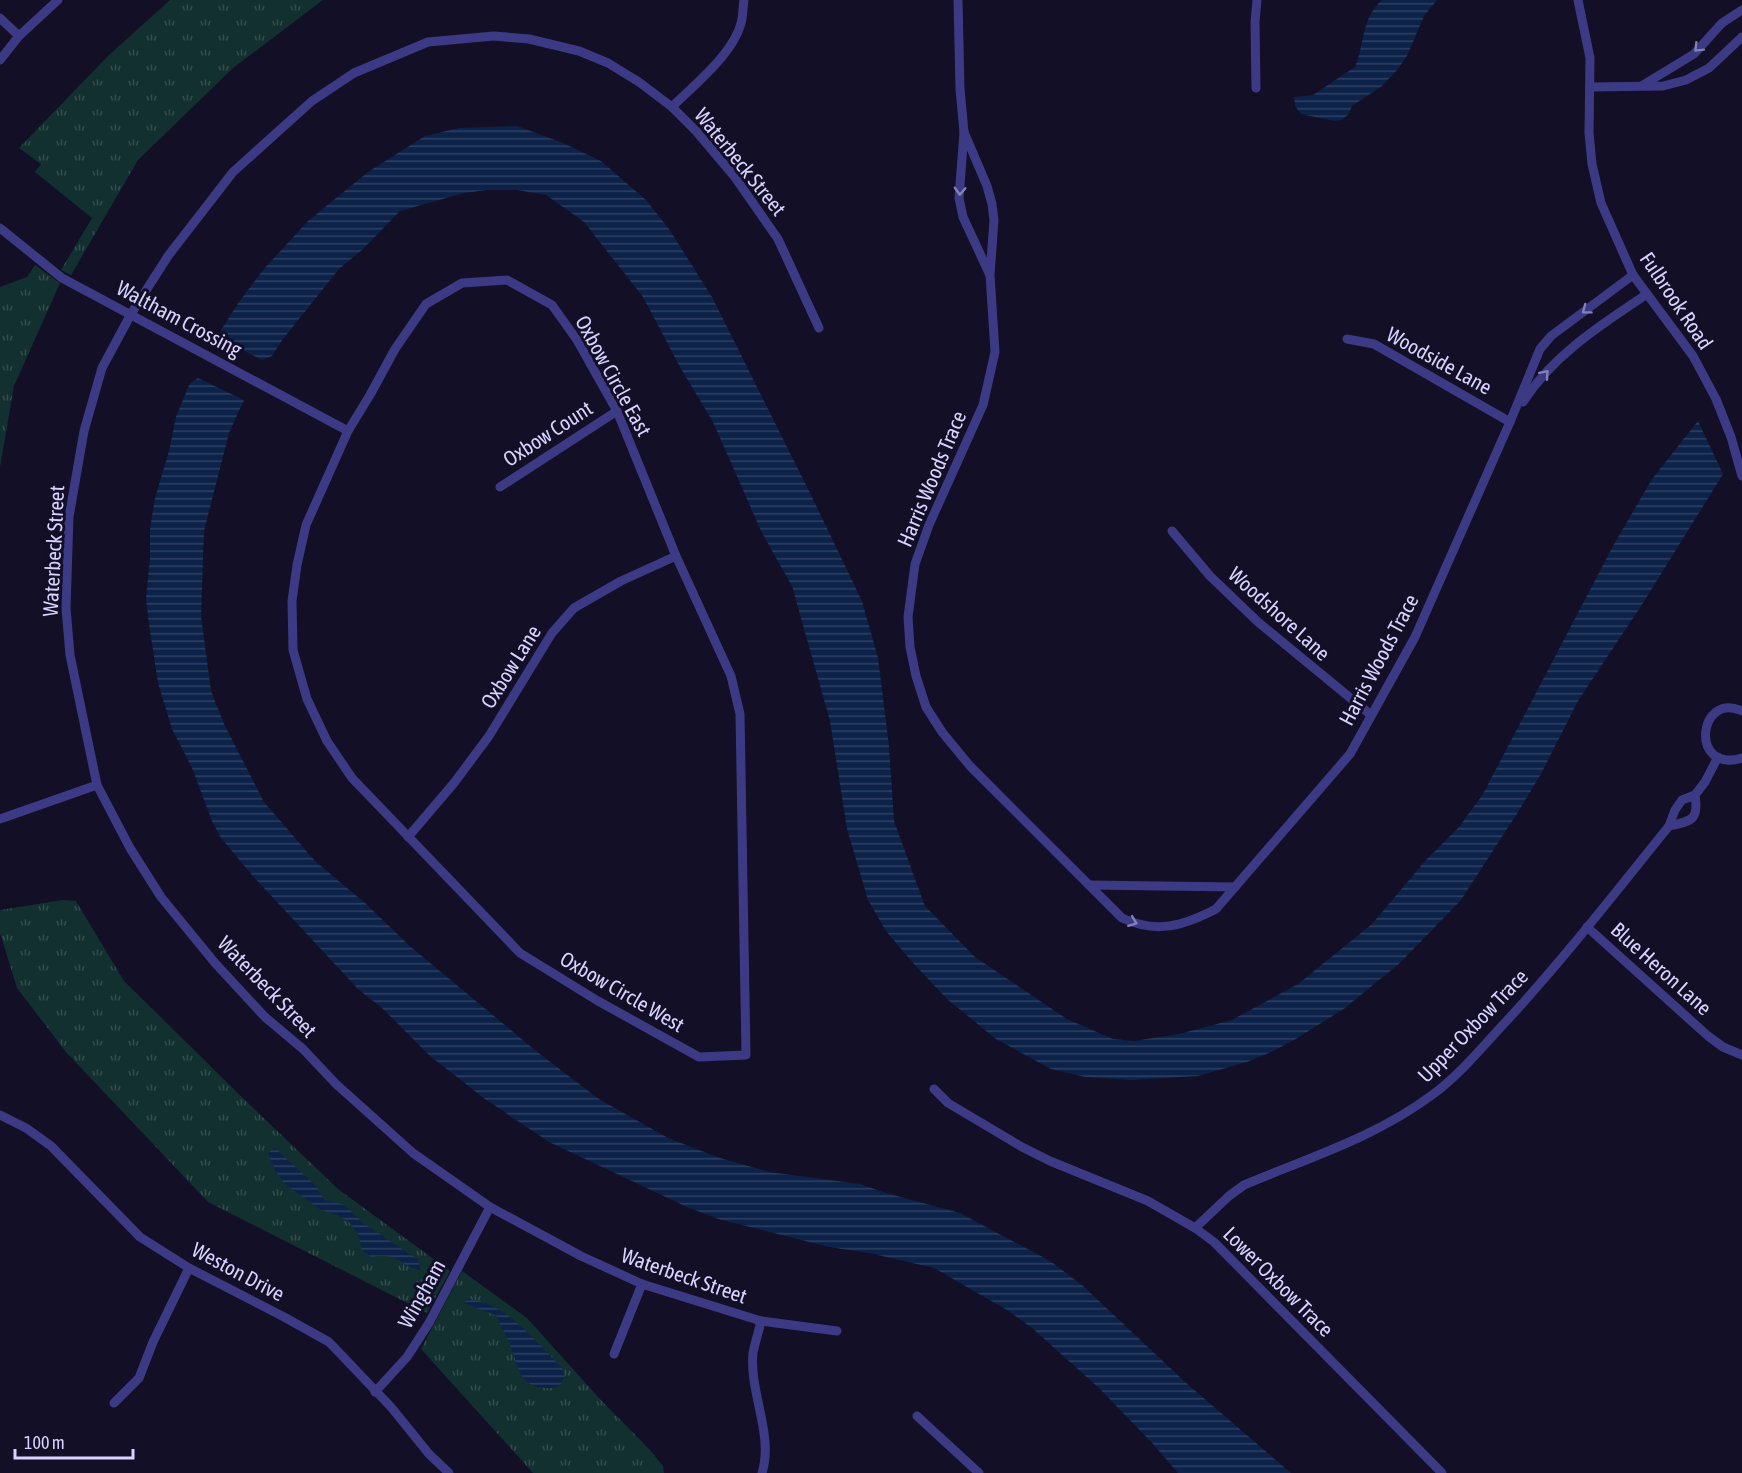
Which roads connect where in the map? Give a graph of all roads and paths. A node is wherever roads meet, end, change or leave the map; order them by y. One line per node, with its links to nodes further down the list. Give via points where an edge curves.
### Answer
1 (58, 0): 8 (street)
2 (744, 0): 14 (street, via 735,38 719,60)
3 (958, 0): 15 (street, Harris Woods Trace)
4 (1257, 0): 13 (street)
5 (1578, 0): 12 (street, Fulbrook Road, via 1590,58)
6 (1742, 10): 11 (street, one-way to 11, via 1722,23 1694,54)
7 (0, 18): 8 (street)
8 (19, 36): 10 (street)
9 (1742, 37): 11 (street, via 1709,68 1686,80 1663,86)
10 (0, 60)
11 (1642, 84): 12 (street)
12 (1590, 87): 18 (street, Fulbrook Road, via 1592,164 1601,203)
13 (1257, 88)
14 (672, 107): 20 (street, Waterbeck Street, via 608,63 579,51 529,39 494,36 429,42 354,73 312,101 233,172 168,256); 21 (street, Waterbeck Street, via 734,176 778,239)
15 (964, 132): 17 (street, Harris Woods Trace, via 992,204); 17 (street, Harris Woods Trace, one-way to 17, via 959,198 963,217)
16 (0, 228): 20 (street, Waltham Crossing, via 62,278)
17 (990, 275): 40 (street, Harris Woods Trace, via 995,328 991,375 983,405 915,564 908,617 910,647 926,707 942,732 970,766)
18 (1633, 275): 19 (street, Fulbrook Road); 24 (street, Harris Woods Trace, one-way to 24, via 1551,336 1540,349)
19 (1647, 294): 24 (street, Harris Woods Trace, one-way to 19, via 1555,363); 26 (street, Fulbrook Road, via 1693,356 1716,399)
20 (131, 314): 25 (street, Waltham Crossing); 35 (street, Waterbeck Street, via 102,368 84,431 69,517 66,609 70,655)
21 (819, 328)
22 (1347, 339): 24 (street, Woodside Lane, via 1374,344)
23 (617, 411): 25 (street, Oxbow Circle East, via 577,340 552,305 507,280 462,283 426,304); 27 (street, Oxbow Count); 28 (street, Oxbow Circle East)
24 (1510, 422): 32 (street, Harris Woods Trace, via 1415,637)
25 (348, 430): 39 (street, Oxbow Circle West, via 306,525 292,601 293,650 307,699 327,741 352,778)
26 (1742, 476)
27 (500, 487)
28 (653, 498): 30 (street, Oxbow Circle West)
29 (1172, 531): 32 (street, Woodshore Lane, via 1210,576 1258,622)
30 (676, 556): 39 (street, Oxbow Lane, via 574,608 552,633 489,736); 39 (street, Oxbow Circle West, via 731,676 740,714 746,1056 699,1058 520,952)
31 (1742, 711): 33 (street, via 1724,709 1713,714 1707,723 1706,745)
32 (1371, 715): 41 (street, Harris Woods Trace, via 1350,754)
33 (1718, 757): 34 (street, via 1734,761); 36 (street, Upper Oxbow Trace)
34 (1742, 758)
35 (98, 785): 37 (street); 46 (street, Waterbeck Street, via 161,897 215,963 336,1084 414,1154)
36 (1695, 795): 38 (street, Upper Oxbow Trace, via 1682,800); 38 (street, Upper Oxbow Trace, via 1695,817)
37 (0, 819)
38 (1669, 826): 42 (street, Upper Oxbow Trace)
39 (408, 837)
40 (1089, 885): 41 (street); 41 (street, Harris Woods Trace, one-way to 41, via 1122,918 1153,928 1196,919 1216,909)
41 (1235, 887)
42 (1587, 927): 43 (street, Blue Heron Lane, via 1708,1036); 47 (street, Upper Oxbow Trace, via 1530,997 1433,1095 1365,1135 1244,1185)
43 (1742, 1055)
44 (934, 1089): 47 (street, Lower Oxbow Trace, via 948,1103 1022,1147 1148,1201)
45 (0, 1115): 48 (street, Weston Drive, via 51,1146 140,1237)
46 (489, 1207): 49 (street, Waterbeck Street, via 581,1257); 53 (street, Wingham, via 429,1323 407,1357)
47 (1195, 1228): 59 (street, Lower Oxbow Trace, via 1240,1266)
48 (189, 1268): 53 (street, Weston Drive, via 329,1342); 54 (street, via 139,1378)
49 (642, 1284): 50 (street, Waterbeck Street); 52 (street)
50 (761, 1321): 51 (street, Waterbeck Street); 57 (street, via 753,1354 764,1433 766,1461)
51 (837, 1331)
52 (614, 1354)
53 (375, 1392): 56 (street, Weston Drive)
54 (114, 1403)
55 (917, 1416): 58 (street)
56 (448, 1473)
57 (762, 1473)
58 (979, 1473)
59 (1442, 1473)

